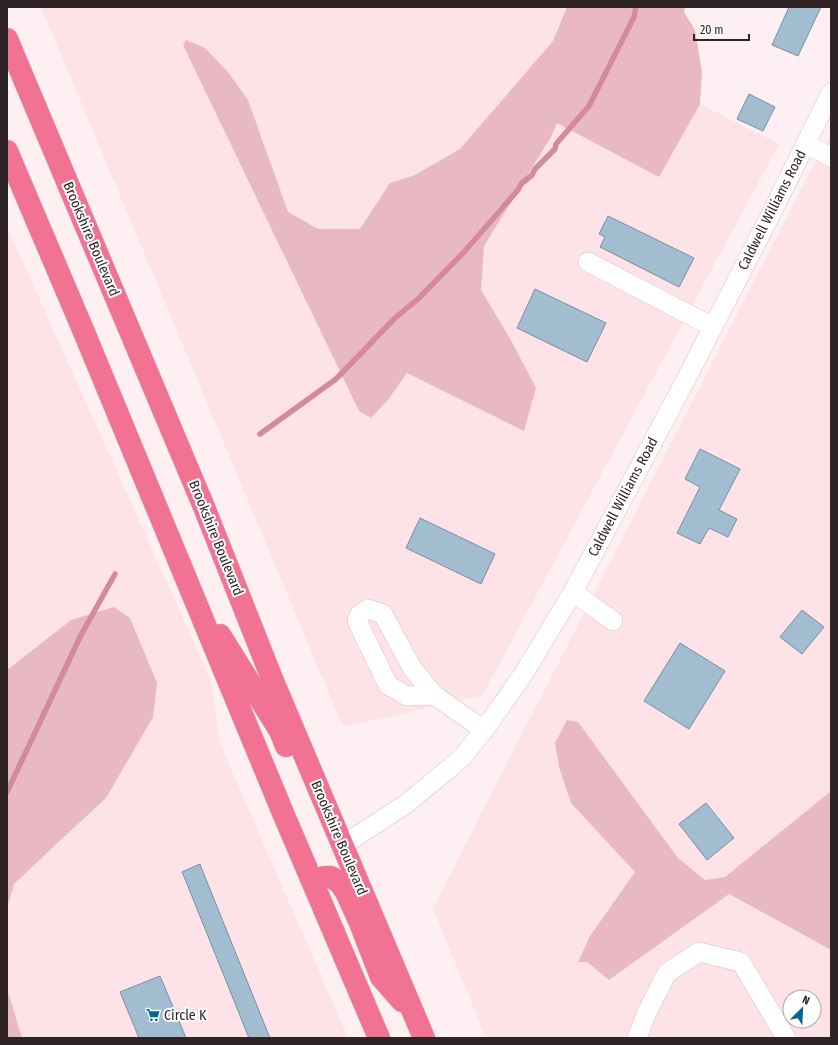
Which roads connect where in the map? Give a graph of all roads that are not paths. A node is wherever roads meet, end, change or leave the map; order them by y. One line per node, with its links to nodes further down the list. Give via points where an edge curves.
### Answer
1 (7, 39): 13 (highway, Brookshire Boulevard)
2 (831, 93): 3 (street, Caldwell Williams Road)
3 (806, 144): 5 (street); 7 (street, Caldwell Williams Road)
4 (7, 151): 8 (highway)
5 (831, 157)
6 (588, 262): 7 (street)
7 (713, 327): 9 (street, Caldwell Williams Road)
8 (188, 583): 13 (highway, via 280,731 316,820 322,830); 14 (highway)
9 (573, 592): 10 (street); 12 (street, Caldwell Williams Road, via 524,673)
10 (613, 621)
11 (434, 695): 11 (street, via 407,696 388,685 357,621 360,614 368,609 383,614 412,668); 12 (street)
12 (484, 730): 13 (street, Caldwell Williams Road, via 464,755 406,804)
13 (343, 845): 15 (highway, Brookshire Boulevard)
14 (312, 880): 15 (highway, via 331,877 340,883 360,923 381,977); 16 (highway)
15 (414, 1014): 17 (highway, Brookshire Boulevard)
16 (379, 1038)
17 (424, 1038)
18 (637, 1038): 19 (street, via 667,973 699,952 741,962)
19 (786, 1038)

